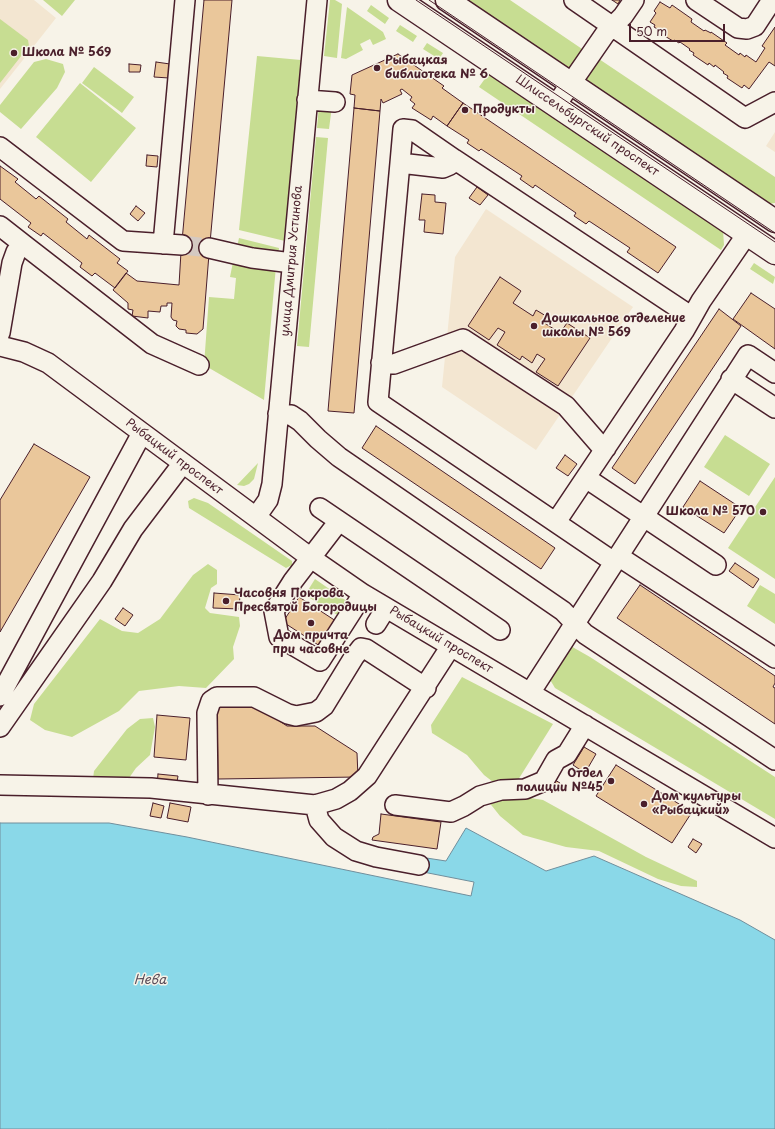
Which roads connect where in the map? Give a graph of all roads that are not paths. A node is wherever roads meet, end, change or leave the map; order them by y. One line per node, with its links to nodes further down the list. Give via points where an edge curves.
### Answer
1 (185, 0): 22 (street)
2 (317, 0): 11 (street, улица Дмитрия Устинова)
3 (399, 0): 14 (main road, Шлиссельбургский проспект)
4 (447, 0): 10 (main road)
5 (574, 0): 9 (street)
6 (634, 0): 9 (street)
7 (696, 0): 8 (street, via 738,28 747,29 755,26)
8 (772, 0)
9 (613, 26): 10 (street); 13 (street, via 746,118)
10 (571, 83): 14 (street); 18 (main road)
11 (307, 100): 12 (street); 26 (street, улица Дмитрия Устинова)
12 (335, 102)
13 (775, 102)
14 (556, 105): 20 (main road, Шлиссельбургский проспект)
15 (0, 147): 22 (street, via 123,241)
16 (454, 159): 17 (street, via 450,165 443,168); 17 (street, via 412,130 403,129); 28 (street)
17 (400, 164): 31 (street)
18 (774, 218)
19 (0, 226): 21 (street)
20 (747, 234): 25 (main road, Шлиссельбургский проспект); 28 (street)
21 (23, 244): 27 (street, via 16,252); 32 (street, via 152,344)
22 (163, 244): 23 (street)
23 (182, 245)
24 (209, 248): 26 (street)
25 (775, 253)
26 (292, 264): 36 (street, улица Дмитрия Устинова)
27 (4, 279): 29 (street)
28 (692, 317): 38 (street)
29 (0, 333)
30 (0, 346): 37 (street, Рыбацкий проспект, via 24,352 48,363)
31 (381, 363): 38 (street, via 394,364 463,339 566,406 599,444); 45 (street, via 378,402)
32 (200, 365)
33 (775, 373): 34 (street, via 748,355)
34 (731, 379): 35 (street); 43 (street)
35 (775, 408)
36 (278, 414): 42 (street, улица Дмитрия Устинова, via 272,484 268,500); 51 (street, via 291,415 300,421 339,457 563,611)
37 (138, 423): 39 (street, Рыбацкий проспект); 58 (street)
38 (606, 448): 40 (street)
39 (183, 464): 42 (street, Рыбацкий проспект); 60 (street, via 133,530 102,581)
40 (586, 478): 43 (street); 45 (street)
41 (320, 508): 44 (street)
42 (256, 517): 46 (street, Рыбацкий проспект)
43 (643, 517): 47 (street); 48 (street)
44 (339, 521): 46 (street); 53 (street)
45 (556, 522): 47 (street)
46 (311, 558): 49 (street, Рыбацкий проспект); 49 (street, via 274,611 279,637 320,661)
47 (616, 559): 51 (street); 55 (street)
48 (716, 565)
49 (363, 594): 50 (street, Рыбацкий проспект)
50 (386, 608): 52 (street); 54 (street, Рыбацкий проспект)
51 (574, 623): 57 (street); 61 (street, via 590,637)
52 (376, 624)
53 (500, 630)
54 (451, 646): 56 (street); 57 (street, Рыбацкий проспект)
55 (775, 658)
56 (426, 688): 63 (street, via 362,648 324,706 316,712 296,716 254,697 218,697 211,701 207,713); 64 (street, via 367,776 336,799)
57 (530, 693): 59 (street, Рыбацкий проспект)
58 (0, 696)
59 (585, 725): 65 (street, via 567,754 556,760 544,781 525,789 501,790 480,796 451,812); 66 (street, Рыбацкий проспект)
60 (0, 727)
61 (775, 760)
62 (0, 785): 63 (street, via 151,788)
63 (208, 795): 64 (street)
64 (315, 805): 67 (street, via 319,820 334,837 356,851)
65 (395, 805)
66 (775, 838)
67 (419, 865)

